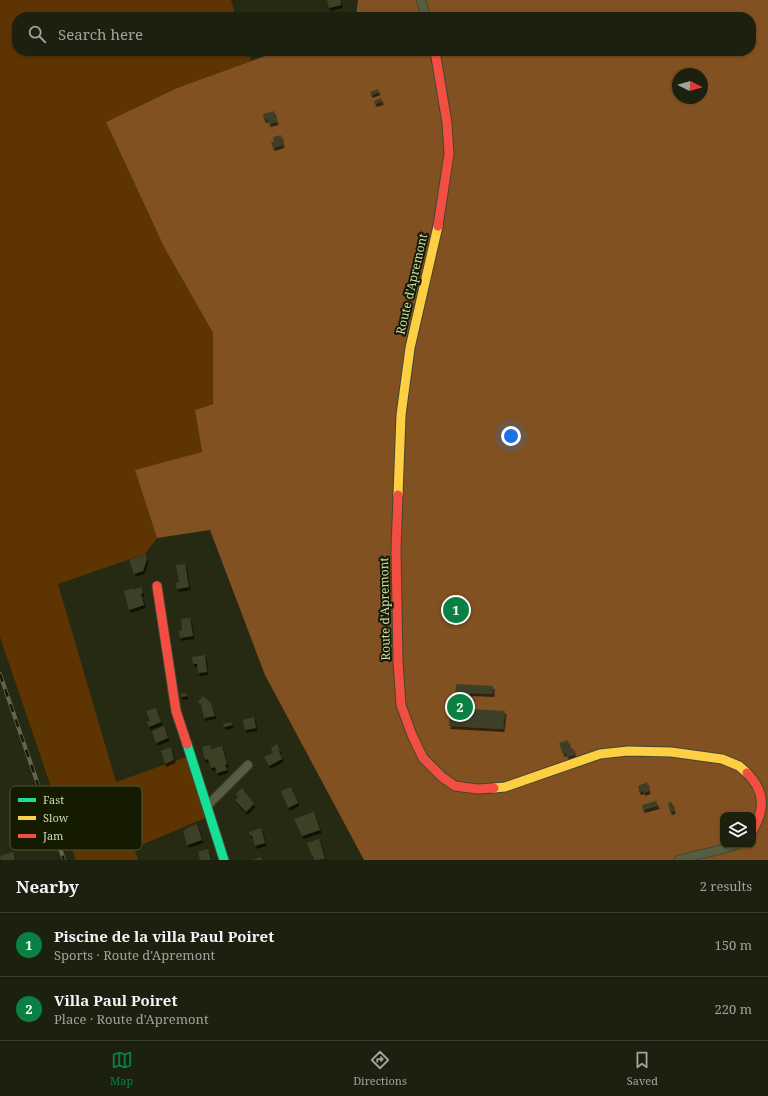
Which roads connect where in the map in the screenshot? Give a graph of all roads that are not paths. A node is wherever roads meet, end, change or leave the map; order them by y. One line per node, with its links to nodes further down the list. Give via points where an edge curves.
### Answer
1 (421, 0): 2 (street)
2 (425, 12)
3 (436, 56): 7 (street, Route d'Apremont, via 447,123 449,154 440,218 410,348 401,415 396,550 401,705 412,736 423,758 442,777 455,786 477,789 505,787 600,754 616,752 702,755 731,762 747,772 759,788 760,817)
4 (157, 586): 6 (street, via 176,711)
5 (248, 765): 6 (street)
6 (207, 806): 9 (street)
7 (756, 824)
8 (728, 848): 10 (street)
9 (224, 860)
10 (678, 860)

